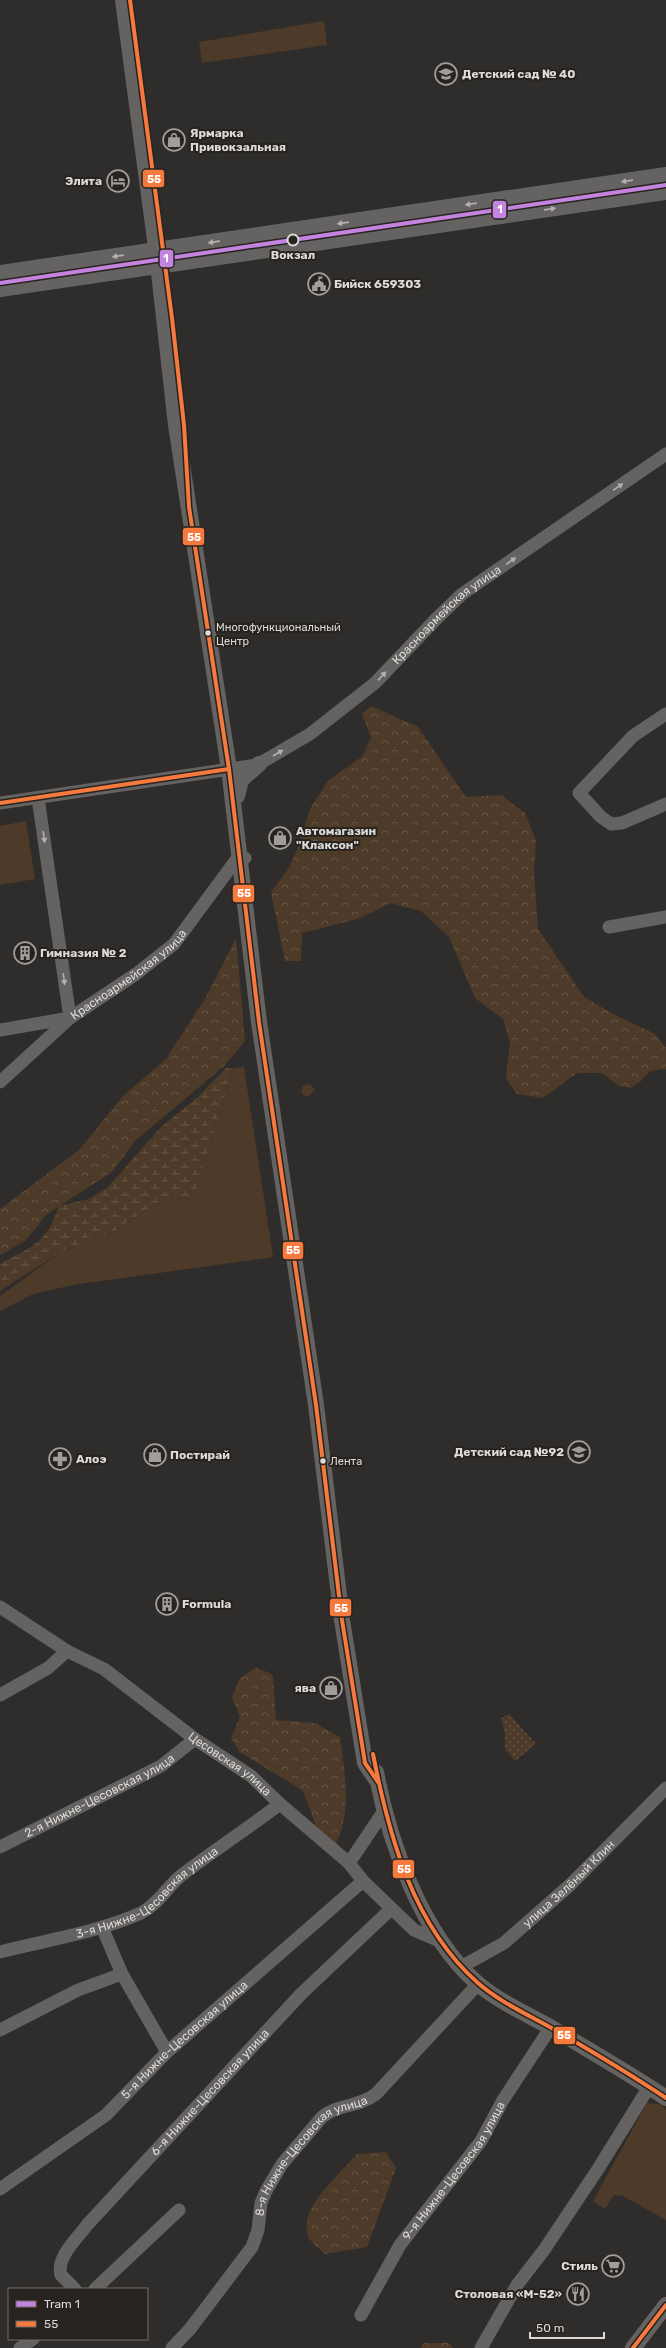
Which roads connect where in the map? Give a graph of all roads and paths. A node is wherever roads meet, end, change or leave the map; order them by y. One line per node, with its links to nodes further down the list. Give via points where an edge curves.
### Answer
1 (123, 0): 3 (main road)
2 (130, 0): 3 (main road)
3 (138, 85): 6 (main road)
4 (666, 175): 6 (main road, one-way to 6)
5 (666, 192): 6 (main road, one-way to 5)
6 (161, 257): 7 (main road, one-way to 7); 8 (main road); 12 (main road, via 184,425 189,506)
7 (0, 273)
8 (0, 289)
9 (666, 454): 11 (street, Красноармейская улица, one-way to 9, via 310,734 375,683 462,594)
10 (666, 714): 16 (street, via 633,736 579,794 611,824 622,823)
11 (259, 764): 12 (street, Красноармейская улица); 13 (main road, via 242,780)
12 (229, 769): 13 (main road); 14 (street, Красноармейская улица); 17 (main road)
13 (237, 796): 17 (main road)
14 (38, 798): 15 (street, Красноармейская улица); 20 (street, one-way to 20)
15 (0, 803)
16 (666, 804)
17 (242, 858): 20 (street, Красноармейская улица, via 174,944 136,974); 29 (main road, via 278,1122 314,1329 351,1628)
18 (666, 917): 19 (street)
19 (609, 927)
20 (70, 1018): 21 (street); 22 (street, Красноармейская улица)
21 (0, 1030)
22 (0, 1082)
23 (0, 1607): 24 (street, Цесовская улица)
24 (67, 1651): 25 (street, via 48,1668); 26 (street, Цесовская улица, via 104,1669)
25 (0, 1695)
26 (195, 1739): 28 (street, Цесовская улица, via 251,1776); 30 (street, 2-я Нижне-Цесовская улица, via 162,1766)
27 (666, 1788): 37 (street, улица Зелёный Клин, via 570,1885 504,1943)
28 (280, 1804): 31 (street, Цесовская улица); 34 (street, 3-я Нижне-Цесовская улица, via 182,1874 150,1907)
29 (384, 1811): 31 (street); 35 (main road, via 412,1888)
30 (0, 1847)
31 (349, 1863): 32 (street, Цесовская улица)
32 (363, 1881): 33 (street, Цесовская улица); 42 (street, 5-я Нижне-Цесовская улица)
33 (391, 1909): 35 (street, Цесовская улица, via 414,1930); 47 (street, 6-я Нижне-Цесовская улица, via 301,1994 87,2226 66,2253 61,2264 61,2275)
34 (102, 1927): 36 (street, 3-я Нижне-Цесовская улица); 38 (street)
35 (442, 1942): 37 (main road)
36 (0, 1952)
37 (461, 1967): 39 (main road)
38 (122, 1974): 41 (street, via 78,1990); 42 (street)
39 (478, 1984): 40 (main road, via 513,2007); 53 (street, 8-я Нижне-Цесовская улица, via 376,2094 359,2104 329,2111 287,2158 263,2197 258,2230 252,2247 190,2329)
40 (551, 2027): 43 (main road); 50 (street, 9-я Нижне-Цесовская улица, via 502,2100 481,2141 400,2245)
41 (0, 2030)
42 (167, 2052): 45 (street, 5-я Нижне-Цесовская улица, via 106,2115)
43 (649, 2087): 44 (main road); 54 (street, via 594,2175 544,2250 517,2285)
44 (666, 2098)
45 (0, 2189)
46 (179, 2210): 48 (street)
47 (74, 2288)
48 (96, 2288)
49 (666, 2306): 55 (main road)
50 (361, 2315)
51 (32, 2340): 52 (street)
52 (20, 2348)
53 (172, 2348)
54 (481, 2348)
55 (633, 2348)

